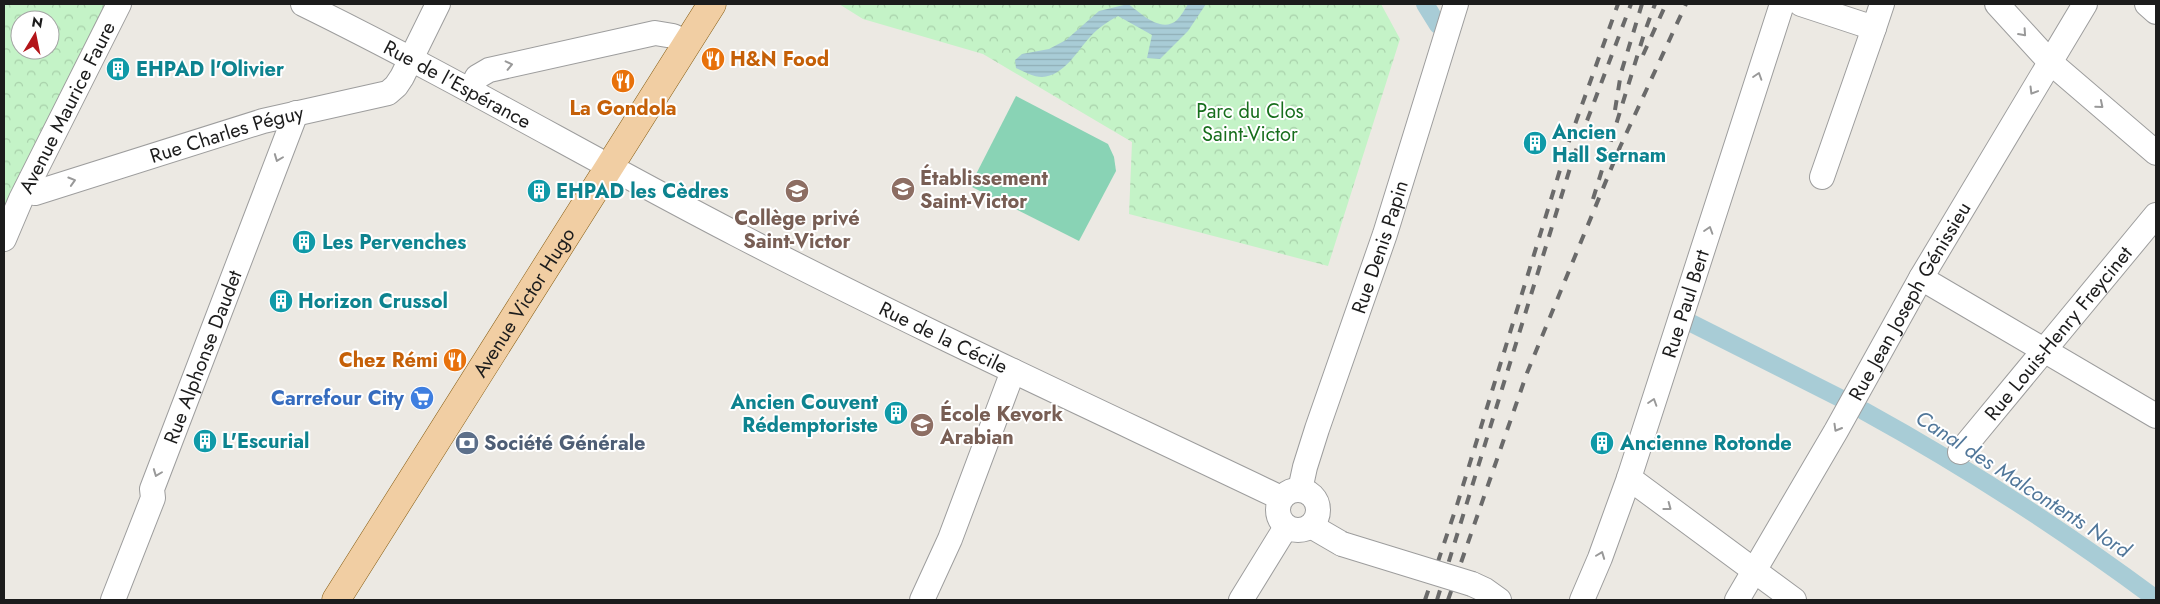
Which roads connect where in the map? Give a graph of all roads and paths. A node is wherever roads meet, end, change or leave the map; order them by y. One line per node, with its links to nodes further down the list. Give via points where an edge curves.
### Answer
1 (118, 4): 22 (street, Avenue Maurice Faure)
2 (303, 4): 15 (street, Rue de l'Espérance)
3 (438, 4): 15 (street, Rue Charles Péguy)
4 (712, 4): 14 (main road, Avenue Victor Hugo)
5 (1456, 4): 31 (street, Rue Denis Papin, via 1385,234 1305,467)
6 (1782, 4): 30 (street, Rue Paul Bert, one-way to 6)
7 (1802, 4): 13 (street)
8 (1882, 4): 13 (street)
9 (1996, 4): 16 (street, one-way to 16)
10 (2085, 4): 16 (street, Rue Jean Joseph Génissieu)
11 (2147, 4): 12 (street)
12 (2156, 12)
13 (1874, 28): 21 (street)
14 (688, 43): 17 (street, one-way to 14, via 477,77 489,70 656,32); 20 (main road, Avenue Victor Hugo)
15 (410, 58): 17 (street, Rue de l'Espérance); 18 (street, Rue Charles Péguy, via 402,77 388,93)
16 (2050, 62): 19 (street, one-way to 19); 25 (street, Rue Jean Joseph Génissieu, one-way to 25)
17 (471, 90): 20 (street, Rue de l'Espérance)
18 (296, 113): 22 (street, Rue Charles Péguy, one-way to 18, via 35,193); 36 (street, Rue Alphonse Daudet, one-way to 36, via 152,489 153,498)
19 (2156, 153)
20 (611, 166): 27 (street, Rue de la Cécile, via 736,234); 37 (main road, Avenue Victor Hugo)
21 (1822, 177)
22 (26, 190): 24 (street, Avenue Maurice Faure)
23 (2156, 215): 26 (street, Rue Louis-Henry Freycinet)
24 (4, 239)
25 (1921, 278): 26 (street); 34 (street, Rue Jean Joseph Génissieu, one-way to 34)
26 (2044, 350): 28 (street); 29 (street, Rue Louis-Henry Freycinet)
27 (1013, 371): 31 (street, Rue de la Cécile); 38 (street, via 950,539)
28 (2156, 416)
29 (1960, 452)
30 (1629, 478): 34 (street, one-way to 34); 40 (street, Rue Paul Bert, one-way to 30)
31 (1291, 494): 32 (street, via 1278,513); 33 (street, via 1314,497 1319,513)
32 (1286, 526): 33 (street, via 1298,531); 35 (street)
33 (1311, 526): 39 (street, bridge, via 1342,544 1472,584)
34 (1755, 571): 41 (street, Rue Jean Joseph Génissieu); 42 (street)
35 (1244, 593)
36 (113, 600)
37 (336, 600)
38 (922, 600)
39 (1499, 600)
40 (1582, 600)
41 (1737, 600)
42 (1794, 600)

